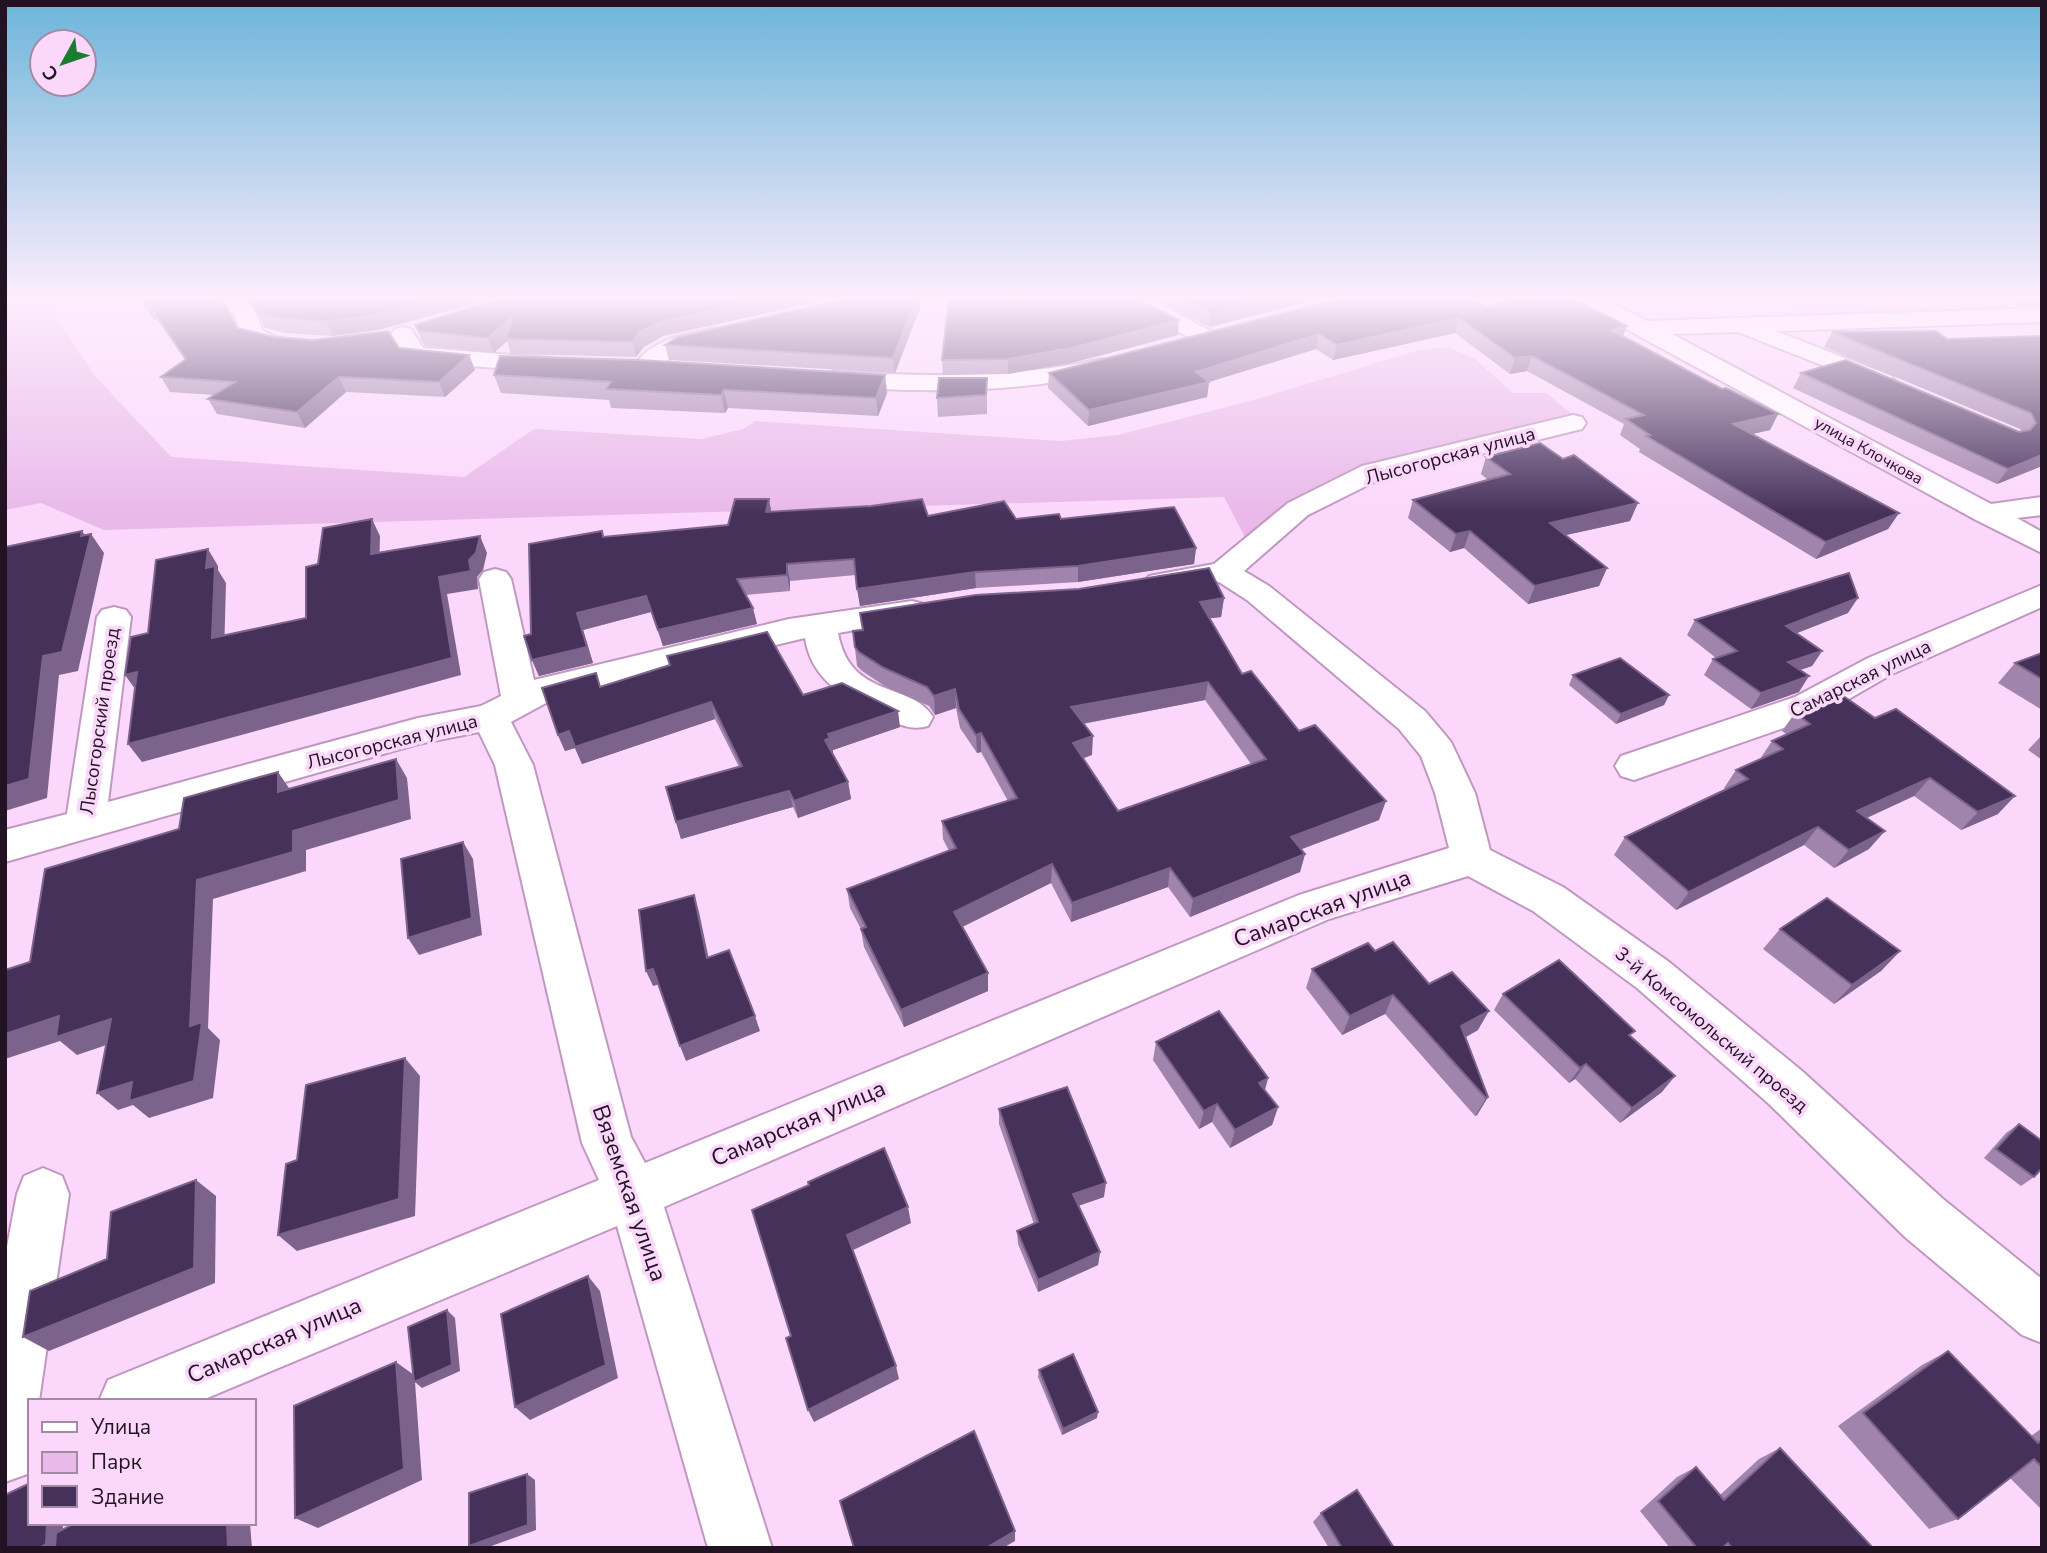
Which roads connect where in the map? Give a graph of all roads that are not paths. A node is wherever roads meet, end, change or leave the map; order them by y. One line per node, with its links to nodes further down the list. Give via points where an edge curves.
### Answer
1 (1087, 369): 4 (street, via 1007,384 958,387)
2 (1723, 369): 8 (street, улица Клочкова)
3 (1850, 369): 5 (street)
4 (807, 378)
5 (1899, 388)
6 (1573, 423): 10 (street, Лысогорская улица, via 1372,472 1298,509)
7 (2042, 506): 8 (street)
8 (1986, 514): 9 (street, улица Клочкова)
9 (2042, 544)
10 (1224, 572): 12 (street); 22 (street, via 1258,593 1412,720 1438,751 1455,793)
11 (495, 579): 17 (street, Вяземская улица)
12 (1133, 587)
13 (2042, 595): 19 (street, Самарская улица, via 1880,666 1808,706)
14 (950, 605): 16 (street, Лысогорская улица)
15 (114, 617): 20 (street, Лысогорский проезд)
16 (820, 625): 17 (street, Лысогорская улица, via 546,688); 18 (street, via 821,646 845,683)
17 (505, 708): 20 (street, Лысогорская улица); 24 (street, Вяземская улица, via 514,765 607,1143)
18 (915, 717)
19 (1634, 766)
20 (85, 825): 21 (street, Лысогорская улица)
21 (5, 846)
22 (1472, 859): 24 (street, Самарская улица, via 1314,907); 25 (street, 3-й Комсомольский проезд, via 1548,899 1653,975 1785,1087 1924,1218)
23 (43, 1194): 27 (street)
24 (633, 1194): 26 (street, Самарская улица); 30 (street, Вяземская улица)
25 (2042, 1315)
26 (134, 1399)
27 (5, 1424)
28 (28, 1443): 29 (street)
29 (5, 1452)
30 (740, 1548)

